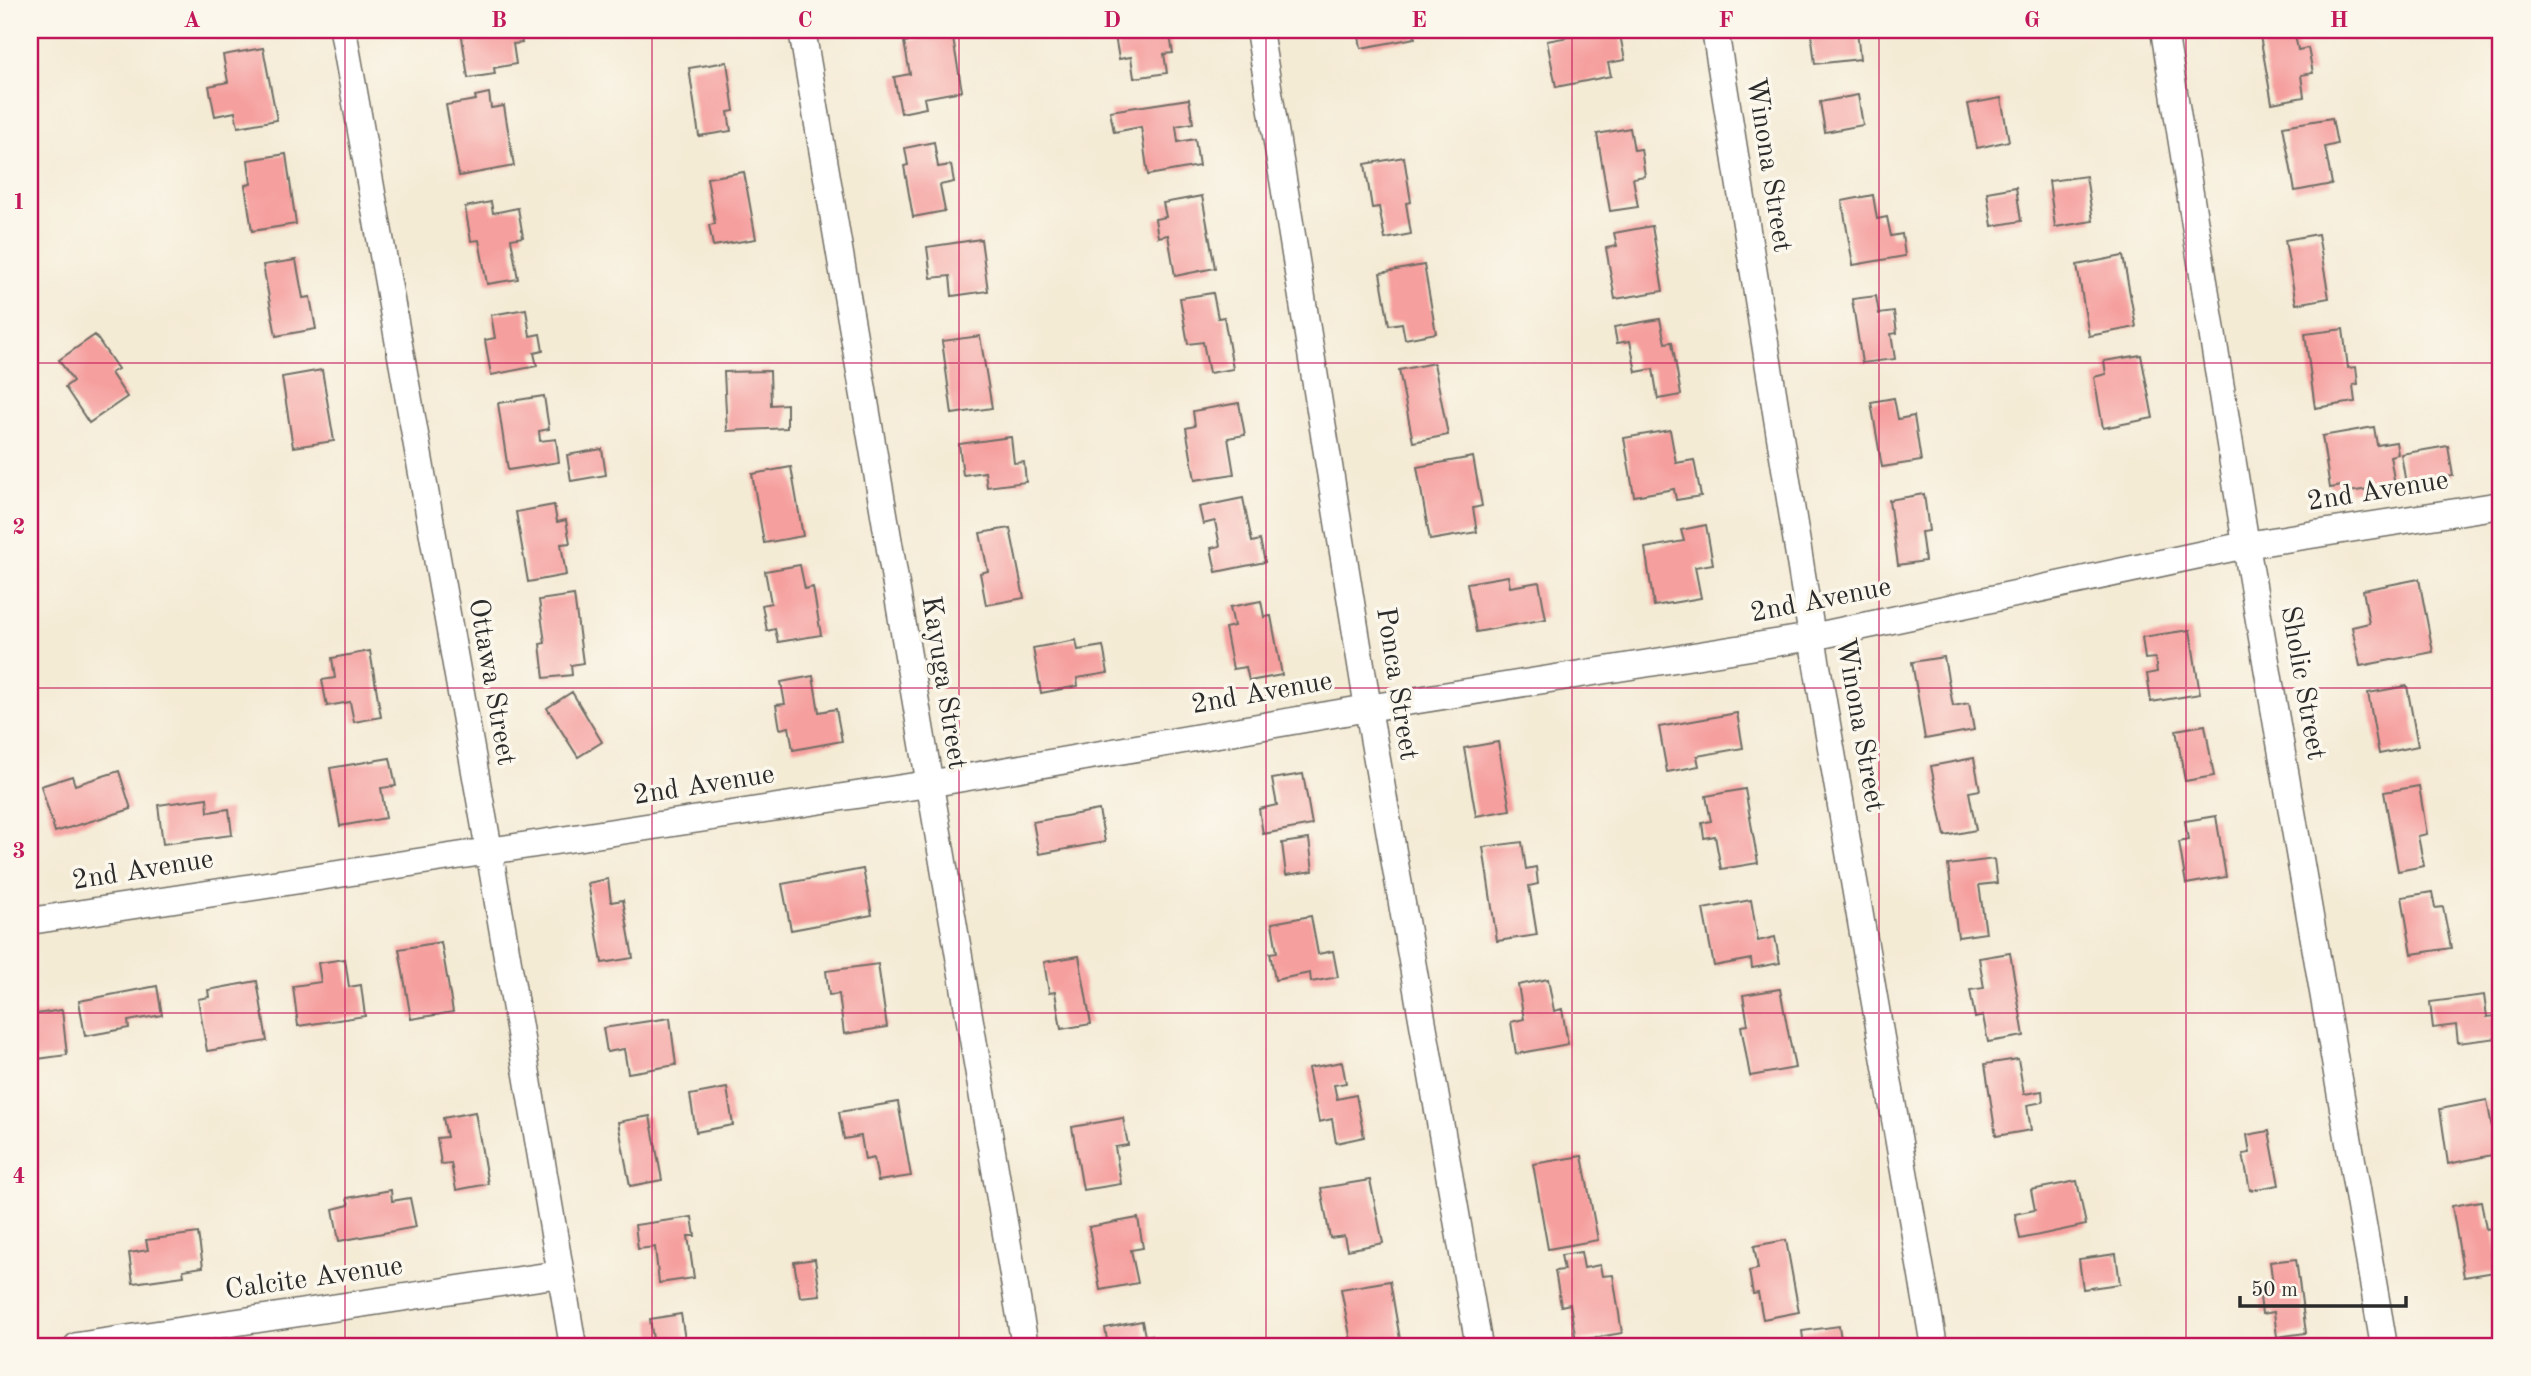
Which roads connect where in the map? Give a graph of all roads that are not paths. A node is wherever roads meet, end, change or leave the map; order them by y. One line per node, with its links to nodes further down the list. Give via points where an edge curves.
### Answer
1 (343, 30): 11 (street, Ottawa Street)
2 (802, 30): 10 (street, Kayuga Street)
3 (1259, 30): 9 (street, Ponca Street)
4 (1715, 30): 8 (street, Winona Street)
5 (2164, 30): 7 (street, Sholic Street)
6 (2501, 505): 7 (street, 2nd Avenue)
7 (2246, 545): 8 (street, 2nd Avenue); 19 (street, Sholic Street)
8 (1812, 637): 9 (street, 2nd Avenue); 18 (street, Winona Street)
9 (1368, 708): 10 (street, 2nd Avenue); 17 (street, Ponca Street)
10 (928, 784): 11 (street, 2nd Avenue); 16 (street, Kayuga Street)
11 (489, 850): 12 (street, 2nd Avenue); 13 (street, Ottawa Street)
12 (30, 920)
13 (560, 1274): 14 (street, Calcite Avenue); 15 (street, Ottawa Street)
14 (78, 1346)
15 (573, 1346)
16 (1024, 1346)
17 (1479, 1346)
18 (1934, 1346)
19 (2384, 1346)

